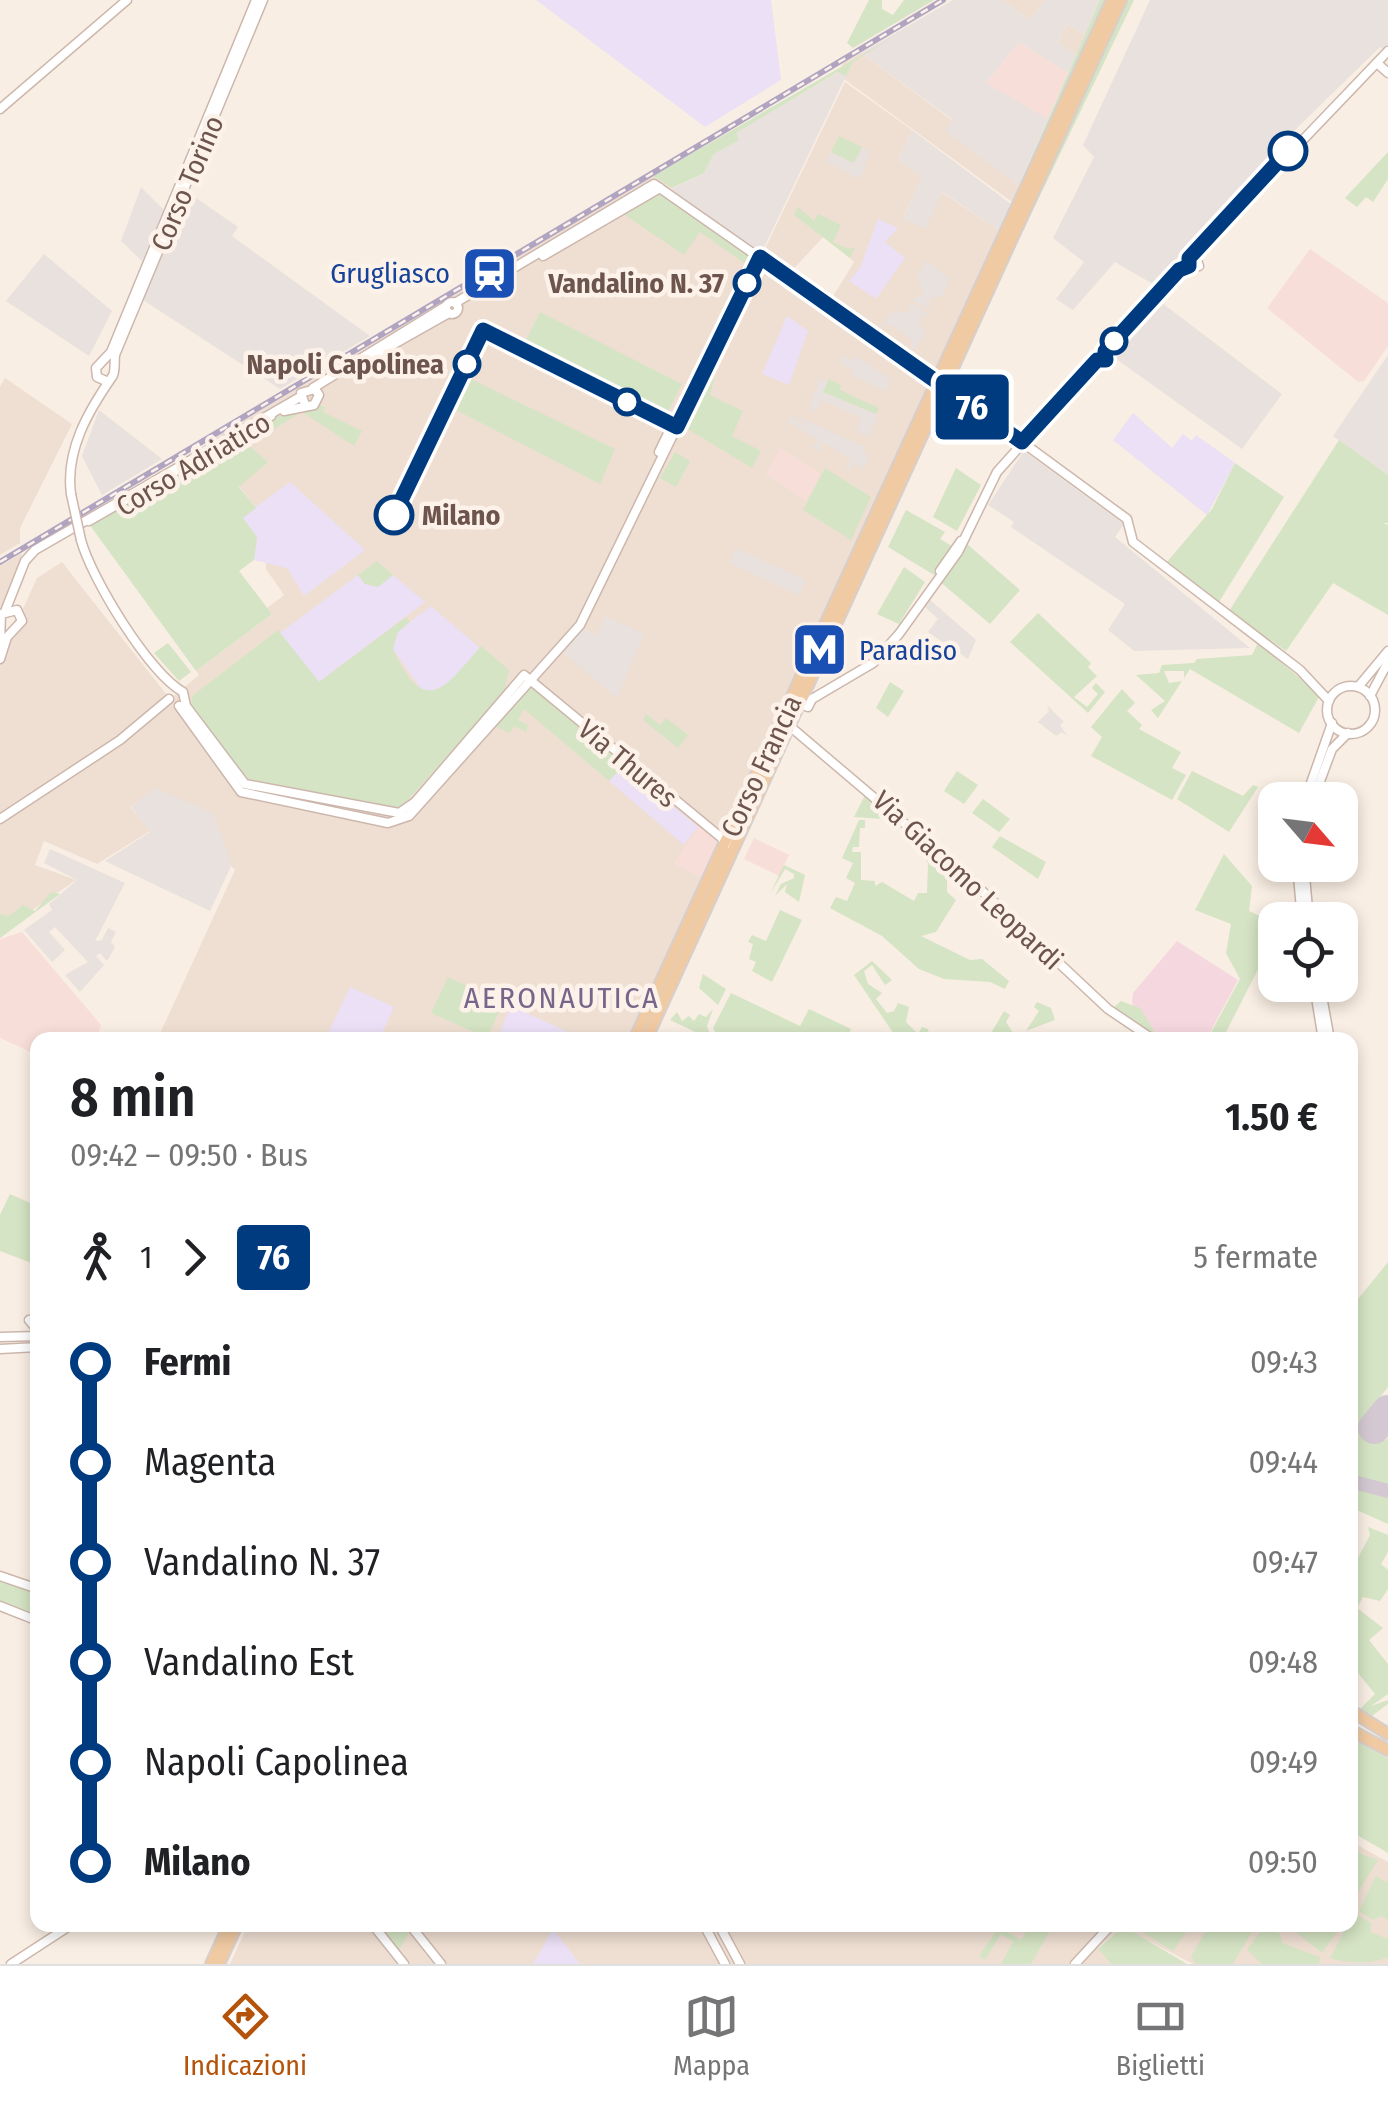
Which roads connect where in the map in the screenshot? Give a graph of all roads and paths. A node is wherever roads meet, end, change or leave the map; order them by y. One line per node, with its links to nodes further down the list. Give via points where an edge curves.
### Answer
1 (127, 0): 8 (street)
2 (259, 0): 11 (street, Corso Torino)
3 (1112, 0): 13 (main road, Corso Francia)
4 (1121, 0): 13 (main road, Corso Francia)
5 (1388, 51): 6 (street)
6 (1377, 62): 7 (street); 17 (street, via 1246,194 1195,256 1199,266 1179,270 1097,352 1097,360)
7 (1388, 73)
8 (0, 109)
9 (758, 261): 10 (street, Corso Adriatico, via 654,184); 13 (street); 27 (street, via 580,626)
10 (452, 308): 14 (street, Corso Adriatico); 15 (street, Corso Adriatico, via 353,367)
11 (108, 364): 12 (street, Corso Torino, via 96,368); 12 (street, Corso Torino, via 114,375)
12 (101, 379): 32 (street, Corso Torino, bridge, via 73,454 70,495 80,540)
13 (941, 385): 34 (main road, Corso Francia)
14 (313, 388): 15 (street); 16 (street, Corso Adriatico, via 304,389)
15 (318, 397): 16 (street, Corso Adriatico, via 314,405)
16 (302, 401): 18 (street, Corso Adriatico, via 36,550)
17 (1022, 442): 28 (street, via 1126,519 1133,542); 34 (street, via 900,634 873,663)
18 (17, 590): 19 (street); 20 (street)
19 (6, 609): 20 (street); 21 (street)
20 (20, 612): 22 (street, via 22,622)
21 (2, 626): 22 (street); 23 (street)
22 (13, 630): 25 (street)
23 (0, 644)
24 (1388, 651): 29 (street)
25 (0, 659)
26 (1388, 662): 31 (street)
27 (527, 678): 32 (street, Corso Torino, via 453,764 394,815 250,786 233,774); 41 (street, Via Thures)
28 (1320, 686): 30 (street); 33 (street)
29 (1358, 687): 30 (street); 31 (street)
30 (1339, 689): 33 (street)
31 (1370, 696): 37 (street, via 1371,721)
32 (176, 700): 40 (street)
33 (1326, 700): 36 (street)
34 (803, 702): 35 (main road, Corso Francia)
35 (786, 723): 41 (main road, Corso Francia); 45 (street, Via Giacomo Leopardi)
36 (1332, 724): 37 (street); 38 (street)
37 (1348, 733): 39 (street, via 1332,749)
38 (1311, 782)
39 (1320, 782)
40 (1, 817)
41 (730, 845): 43 (main road, Corso Francia); 44 (main road, Corso Francia)
42 (1320, 1002): 46 (street)
43 (638, 1032)
44 (649, 1032)
45 (1142, 1032)
46 (1326, 1032)
47 (30, 1335): 48 (street)
48 (0, 1337)
49 (30, 1347): 50 (street)
50 (0, 1349)
51 (0, 1576): 52 (street)
52 (30, 1587)
53 (0, 1606): 54 (street)
54 (30, 1618)
55 (1358, 1715): 56 (main road)
56 (1388, 1734)
57 (1358, 1735): 58 (main road)
58 (1388, 1750)
59 (60, 1932): 67 (street)
60 (226, 1932): 68 (main road)
61 (234, 1932): 69 (main road)
62 (379, 1932): 70 (street)
63 (416, 1932): 71 (street)
64 (708, 1932): 72 (street)
65 (723, 1932): 73 (street)
66 (1105, 1932): 74 (street)
67 (12, 1964)
68 (211, 1964)
69 (219, 1964)
70 (404, 1964)
71 (441, 1964)
72 (725, 1964)
73 (740, 1964)
74 (1075, 1964)

